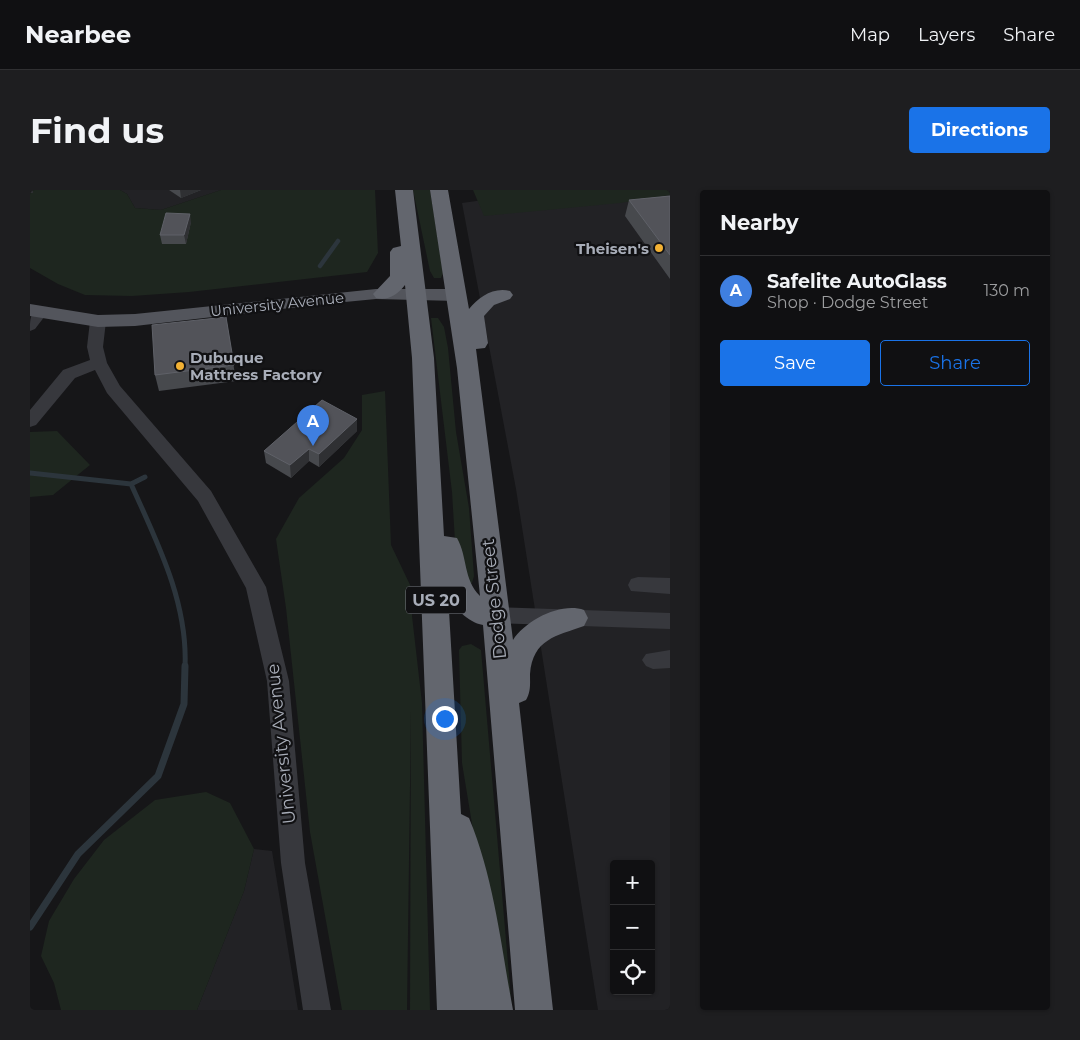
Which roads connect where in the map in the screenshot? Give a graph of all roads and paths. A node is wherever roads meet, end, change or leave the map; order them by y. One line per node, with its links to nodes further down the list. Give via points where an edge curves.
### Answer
1 (439, 190): 5 (highway, Dodge Street)
2 (405, 196): 3 (highway, US 20); 4 (highway, via 398,220 402,276 395,286); 5 (highway, via 421,238 426,276 438,288)
3 (419, 294): 4 (main road, University Avenue); 5 (main road, University Avenue); 9 (highway, US 20); 13 (highway, via 436,300 448,315 466,448)
4 (373, 295): 8 (main road, University Avenue, via 145,319); 9 (highway, via 404,307 414,318)
5 (454, 295): 13 (highway, Dodge Street, via 468,368)
6 (502, 295): 13 (highway, via 481,305 474,315 484,395)
7 (34, 316): 8 (main road, University Avenue)
8 (98, 320): 10 (street, University Avenue, via 95,347)
9 (420, 334): 11 (highway, US 20)
10 (99, 363): 12 (street, via 69,374); 22 (street, University Avenue, via 113,389 205,496 256,587 278,681 293,863)
11 (426, 406): 16 (highway, US 20); 17 (highway, via 444,478 450,566 454,581 463,597)
12 (30, 421)
13 (480, 473): 17 (highway, Dodge Street)
14 (638, 585): 15 (street)
15 (670, 586)
16 (436, 611): 17 (highway); 20 (highway, US 20)
17 (489, 615): 18 (street); 21 (highway, Dodge Street)
18 (574, 618): 19 (street); 21 (highway, via 542,628 525,643 517,658 514,672 525,798)
19 (670, 621)
20 (445, 792): 23 (highway, US 20); 24 (highway, via 473,886)
21 (519, 852): 25 (highway, Dodge Street)
22 (317, 1010)
23 (456, 1010)
24 (494, 1010)
25 (534, 1010)

